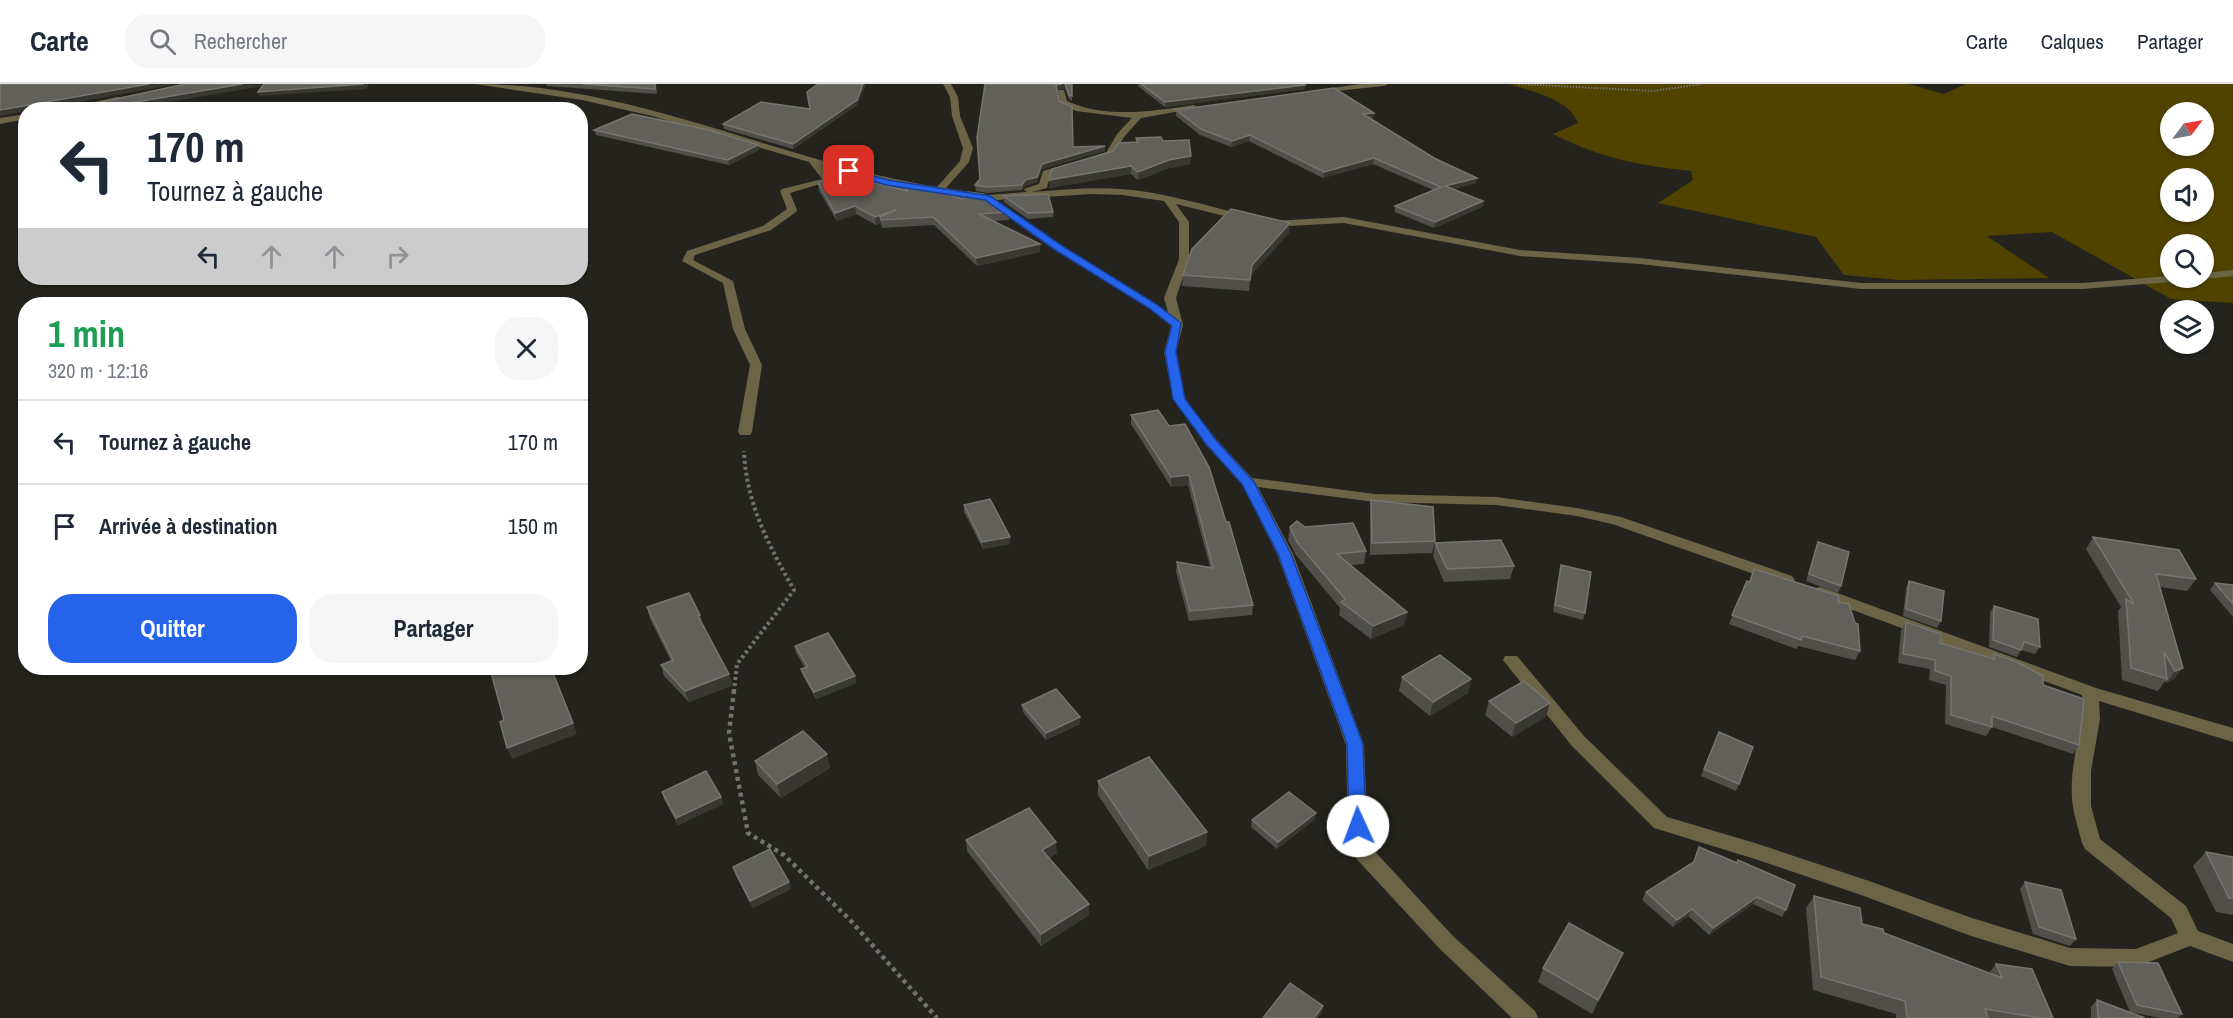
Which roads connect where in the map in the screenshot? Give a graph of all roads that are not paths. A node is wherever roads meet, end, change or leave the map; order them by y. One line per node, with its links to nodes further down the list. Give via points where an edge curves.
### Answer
1 (479, 84): 12 (street, via 582,98 654,114)
2 (947, 84): 13 (street, via 968,148 964,162)
3 (1384, 84): 5 (street)
4 (1061, 92): 9 (street, via 1063,102 1076,108)
5 (1301, 93)
6 (130, 97): 7 (street)
7 (103, 102)
8 (1209, 106): 9 (street)
9 (1138, 116): 14 (street, via 1109,155 1046,173 1044,186)
10 (18, 118): 11 (street)
11 (0, 121)
12 (812, 160): 13 (street, via 886,182); 20 (street, via 828,180 786,191 792,210 767,228 691,253 687,261 728,281 739,329 756,365)
13 (940, 189): 14 (street)
14 (987, 198): 15 (street, via 1093,191); 19 (street, via 1153,306)
15 (1167, 199): 18 (street, via 1287,225 1344,220 1510,251 1861,286 2061,287); 19 (street, via 1184,222 1184,259 1170,298)
16 (2233, 273): 17 (street)
17 (2214, 275)
18 (2160, 280)
19 (1177, 326): 21 (street, via 1170,352 1179,399)
20 (745, 432)
21 (1248, 482): 23 (street, via 1375,498 1496,501 1616,520); 27 (street, via 1285,554 1355,744 1358,847 1446,942)
22 (1511, 660): 25 (street, via 1578,741 1661,823 2070,957 2136,958)
23 (2090, 692): 24 (street); 25 (street, via 2082,806 2092,843 2179,912)
24 (2233, 735)
25 (2190, 937): 26 (street)
26 (2233, 953)
27 (1527, 1018)

